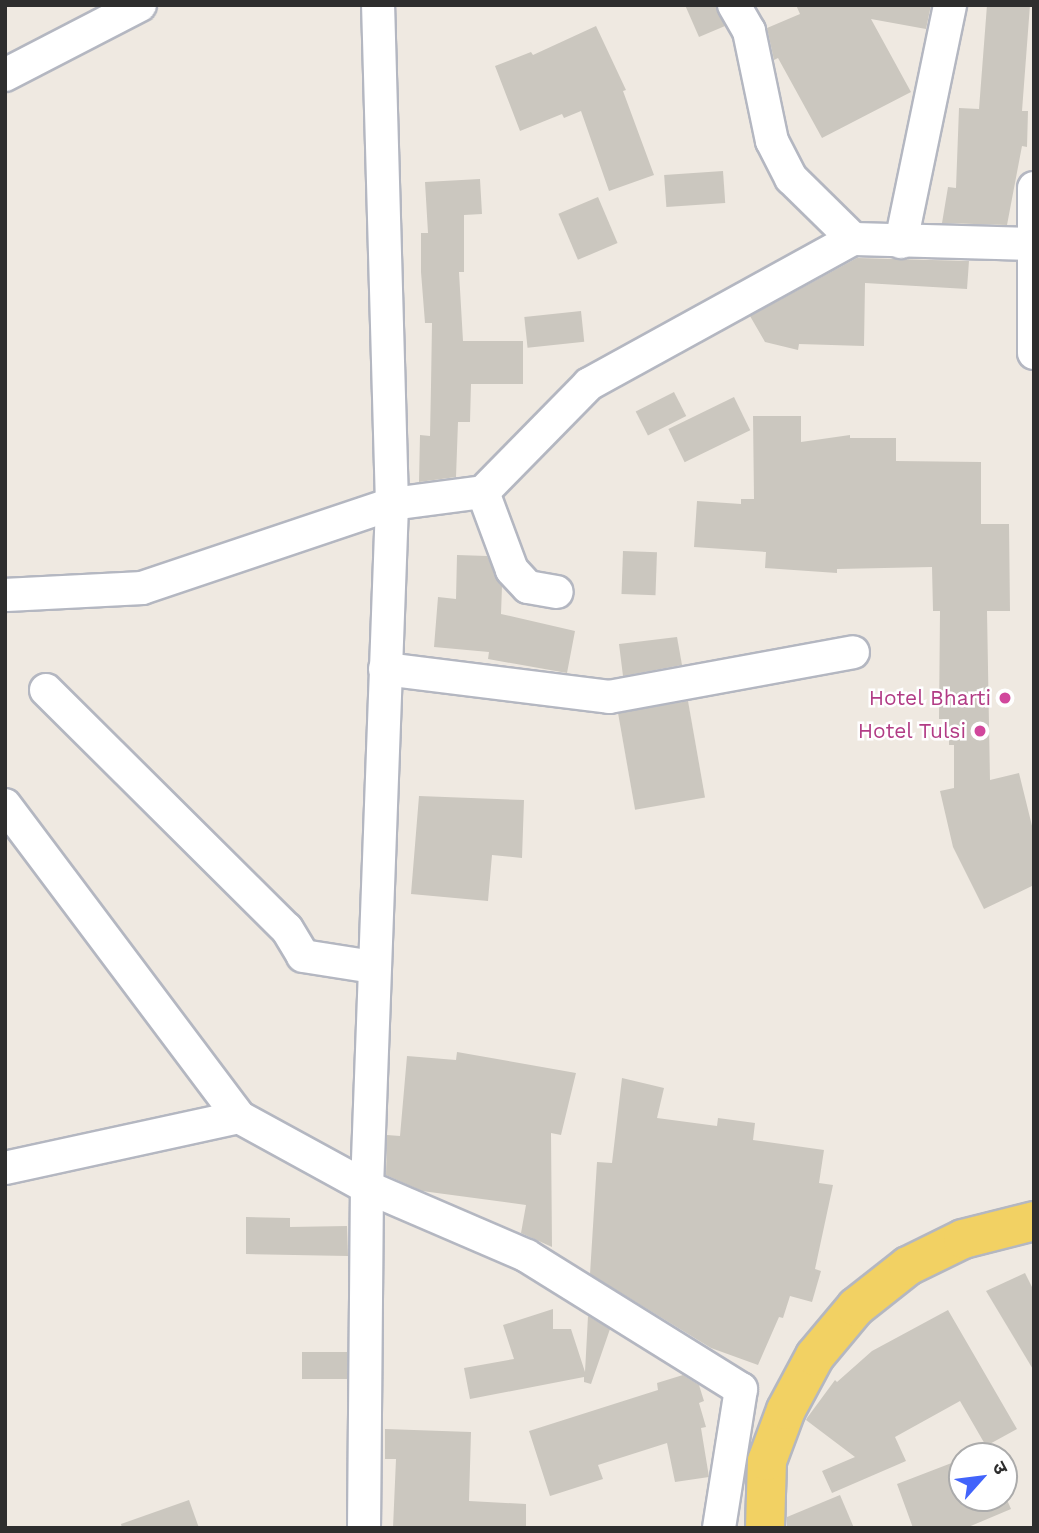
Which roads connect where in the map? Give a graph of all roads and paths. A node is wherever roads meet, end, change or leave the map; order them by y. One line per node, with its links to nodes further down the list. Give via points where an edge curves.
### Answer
1 (140, 5): 5 (street)
2 (378, 5): 12 (street)
3 (734, 5): 7 (street, via 749,31 772,141 791,178)
4 (950, 5): 8 (street)
5 (5, 75)
6 (1034, 188): 9 (street)
7 (853, 239): 8 (street); 11 (street, via 589,384)
8 (901, 242): 9 (street)
9 (1033, 244): 10 (street)
10 (1034, 353)
11 (483, 492): 12 (street); 13 (street, via 512,570 528,587)
12 (392, 504): 14 (street, via 142,587); 16 (street)
13 (557, 592)
14 (5, 595)
15 (853, 652): 16 (street, via 609,696)
16 (385, 668): 19 (street)
17 (46, 690): 19 (street, via 287,929 303,956)
18 (5, 805): 20 (street)
19 (373, 967): 22 (street)
20 (239, 1117): 21 (street); 22 (street)
21 (5, 1168)
22 (367, 1187): 24 (street); 25 (street, via 527,1256 741,1389)
23 (1034, 1221): 26 (main road, via 963,1239 908,1266 856,1307 815,1356 786,1410 767,1461)
24 (364, 1528)
25 (719, 1528)
26 (765, 1528)

